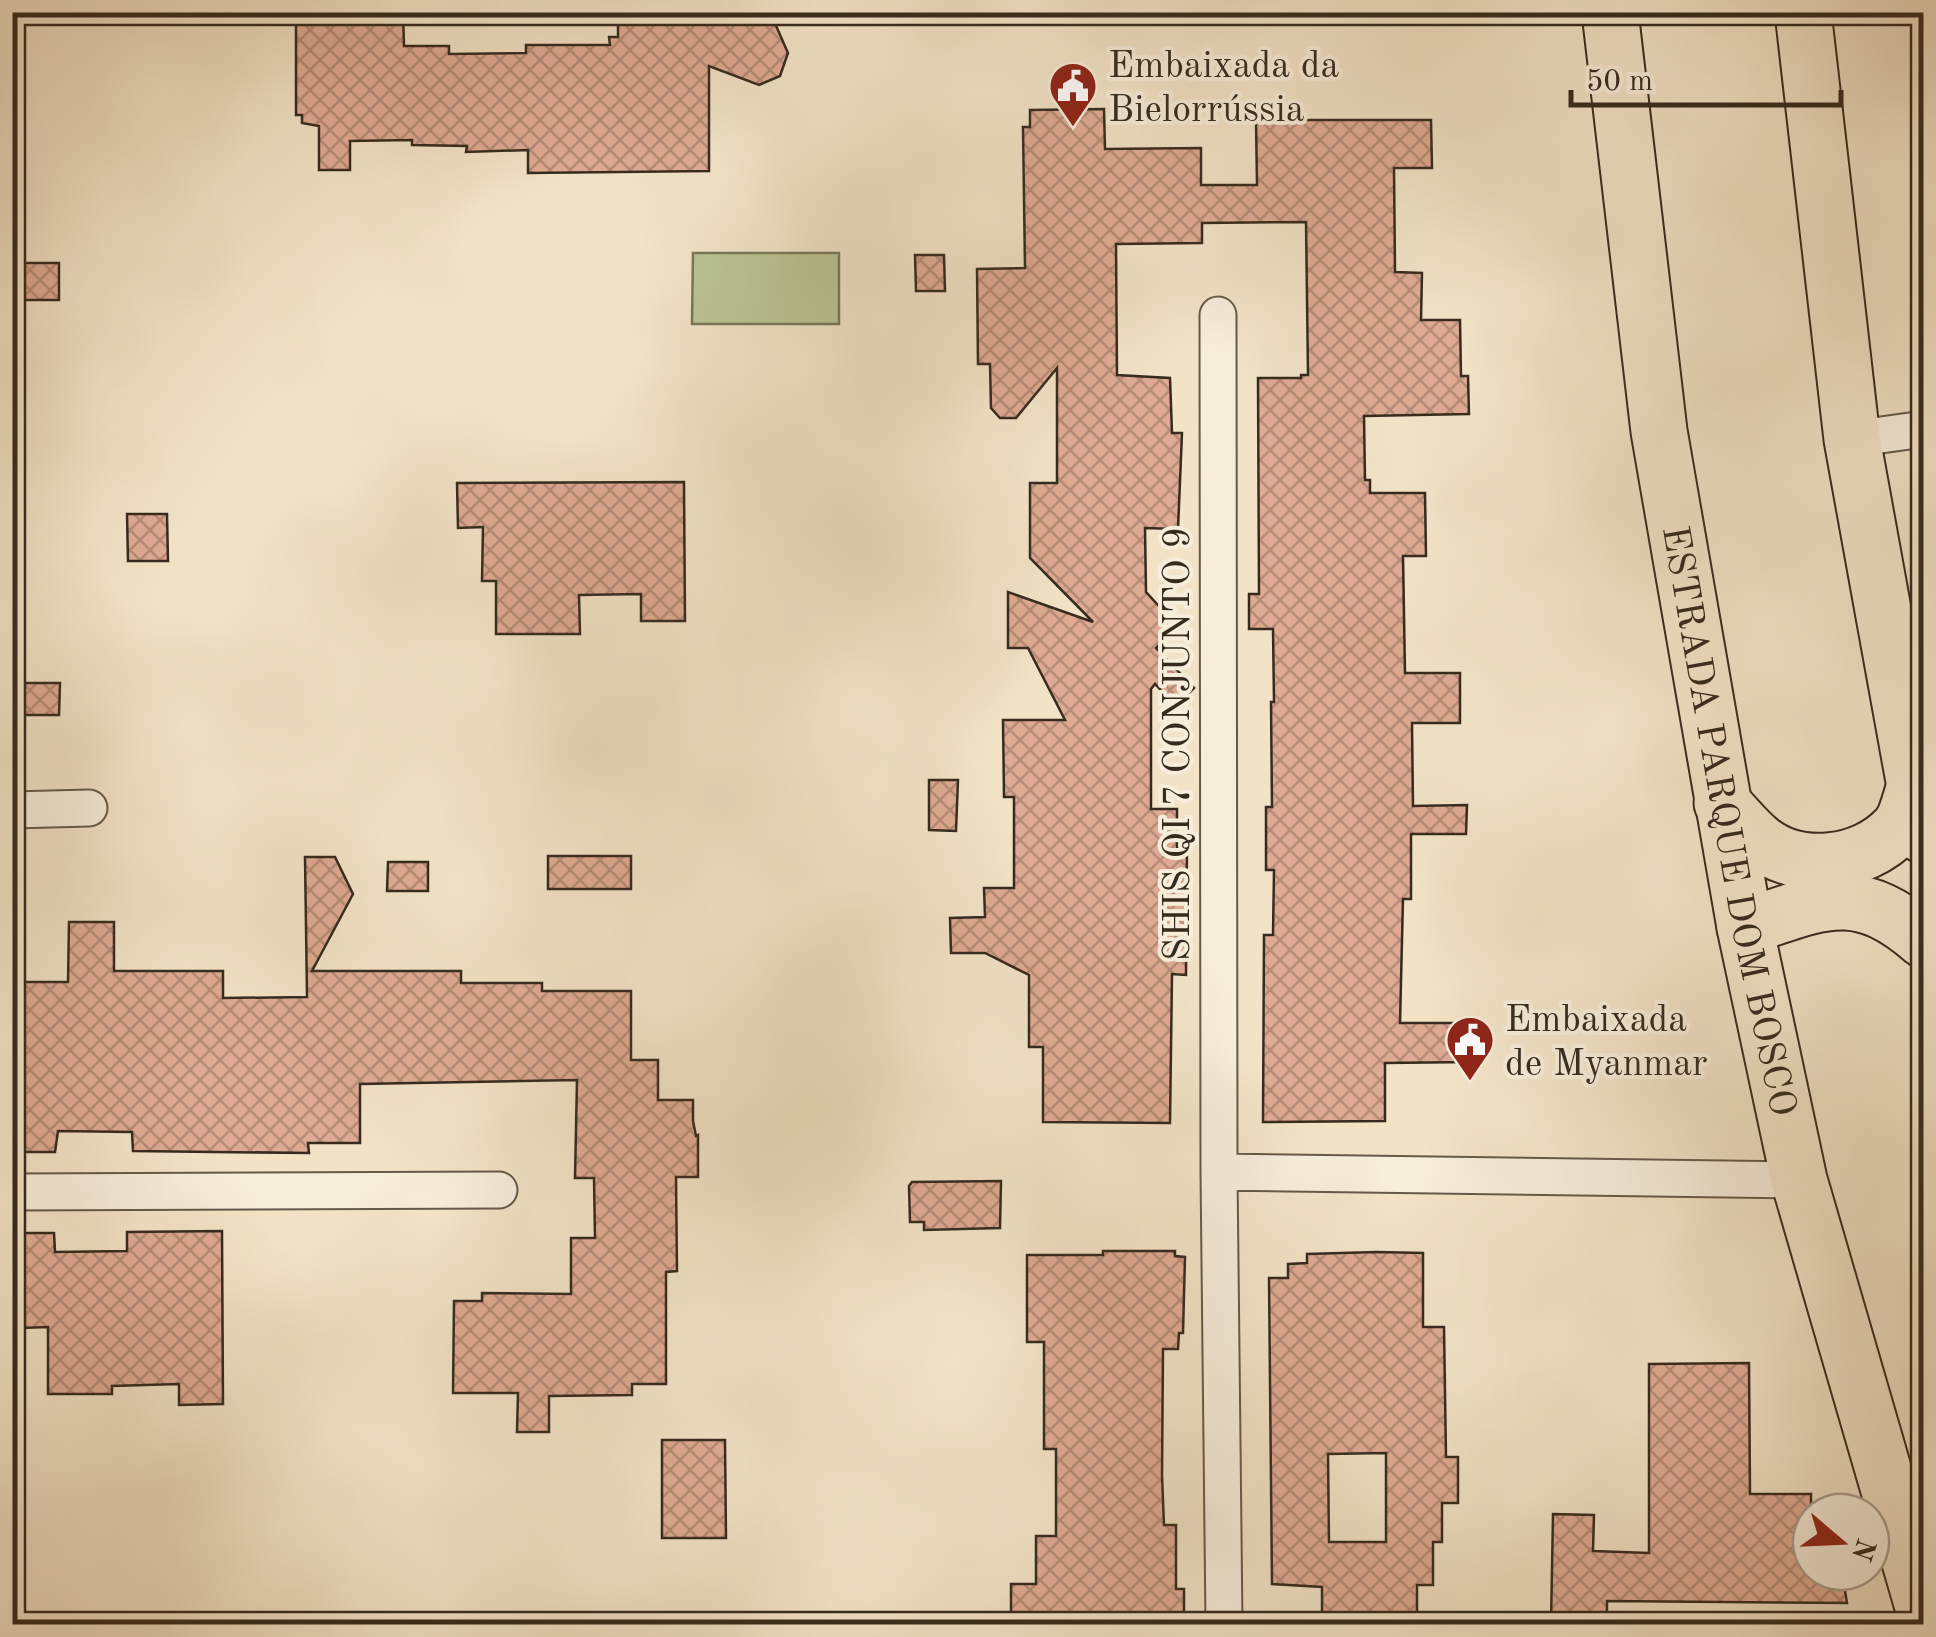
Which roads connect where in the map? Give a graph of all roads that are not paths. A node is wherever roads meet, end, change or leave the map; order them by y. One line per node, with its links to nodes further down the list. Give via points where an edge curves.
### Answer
1 (1610, 12): 6 (main road, ESTRADA PARQUE DOM BOSCO, via 1659,430)
2 (1804, 12): 5 (main road)
3 (1218, 315): 12 (street, SHIS QI 7 CONJUNTO 9)
4 (1924, 429): 5 (street)
5 (1852, 439): 9 (main road)
6 (1722, 802): 9 (main road, via 1761,843 1789,858 1818,861 1876,847); 10 (main road, ESTRADA PARQUE DOM BOSCO)
7 (89, 808): 8 (street)
8 (12, 810)
9 (1919, 811)
10 (1745, 927): 11 (main road, via 1841,899 1900,919); 13 (main road, ESTRADA PARQUE DOM BOSCO)
11 (1924, 940)
12 (1219, 1172): 13 (street); 17 (street, SHIS QI 7 CONJUNTO 9)
13 (1800, 1180): 16 (main road, ESTRADA PARQUE DOM BOSCO)
14 (499, 1190): 15 (street)
15 (12, 1192)
16 (1924, 1610)
17 (1224, 1624)

